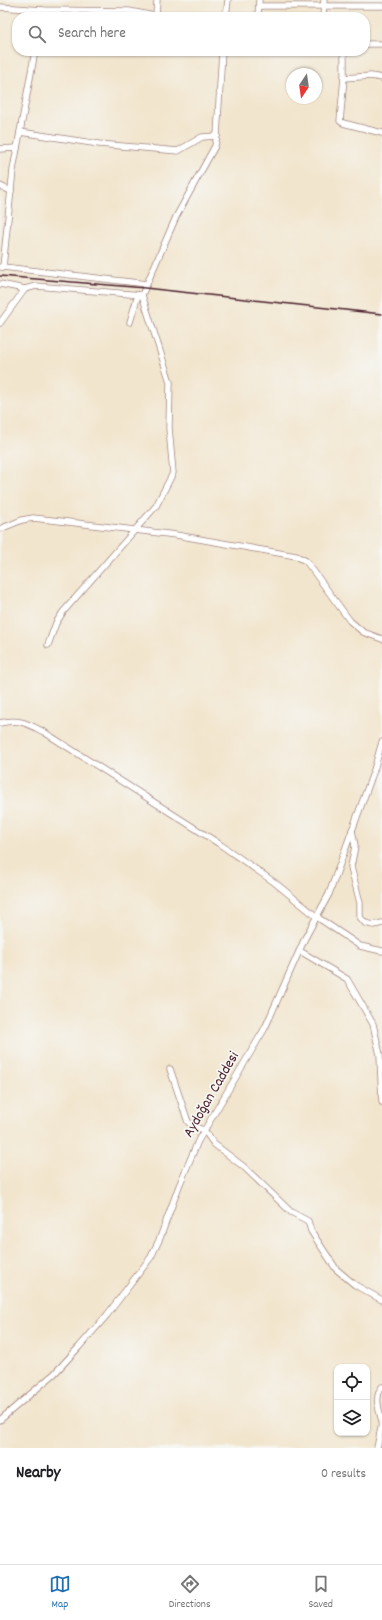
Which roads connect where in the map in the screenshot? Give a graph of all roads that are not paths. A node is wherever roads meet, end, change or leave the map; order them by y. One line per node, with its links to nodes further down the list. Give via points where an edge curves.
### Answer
1 (157, 0): 10 (street)
2 (228, 0): 11 (street)
3 (324, 0): 7 (street)
4 (259, 3): 7 (street)
5 (382, 6): 7 (street)
6 (0, 7): 8 (street)
7 (324, 7): 12 (street)
8 (43, 10): 9 (street)
9 (138, 12)
10 (158, 12)
11 (227, 12)
12 (324, 12)
13 (370, 44): 14 (street)
14 (382, 44)
15 (33, 56): 20 (street)
16 (222, 56): 22 (street)
17 (344, 56): 18 (street)
18 (344, 78): 19 (street); 21 (street, via 340,121)
19 (382, 78)
20 (20, 132): 22 (street, via 99,144 178,151 202,137); 23 (street)
21 (382, 133)
22 (217, 136): 30 (street, via 176,217)
23 (17, 148): 24 (street); 26 (street)
24 (0, 149)
25 (0, 186): 26 (street)
26 (11, 191): 27 (street)
27 (3, 238): 28 (street)
28 (1, 267): 30 (street)
29 (0, 284): 31 (street)
30 (147, 284): 32 (street)
31 (25, 289): 32 (street, via 36,286); 34 (street)
32 (140, 295): 33 (street); 36 (street, via 170,382 169,428 173,473 156,506)
33 (130, 322)
34 (0, 323)
35 (0, 529): 36 (street, via 33,518)
36 (135, 530): 37 (street, via 176,534 296,556 306,561 350,621 363,632); 38 (street, via 63,612)
37 (382, 639)
38 (48, 645)
39 (0, 723): 42 (street, via 23,722 44,732 218,843)
40 (382, 742): 41 (street, Aydoğan Caddesi)
41 (352, 830): 42 (street, Aydoğan Caddesi, via 329,894); 43 (street, via 355,846 351,867 360,903 360,917 365,924)
42 (317, 916): 44 (street, Aydoğan Caddesi); 45 (street, via 360,946)
43 (382, 923)
44 (300, 951): 46 (street, via 347,979 373,1024); 49 (street, Aydoğan Caddesi, via 265,1028)
45 (382, 951)
46 (381, 1056): 48 (street)
47 (170, 1070): 49 (street, via 188,1122)
48 (382, 1102)
49 (204, 1130): 50 (street, via 214,1144 244,1167 291,1212 308,1221 311,1231 336,1270 355,1285); 52 (street, Aydoğan Caddesi, via 151,1256 107,1315 79,1347 54,1374)
50 (382, 1300)
51 (382, 1387): 53 (street, via 378,1396)
52 (0, 1420)
53 (382, 1422): 54 (street)
54 (377, 1448)

